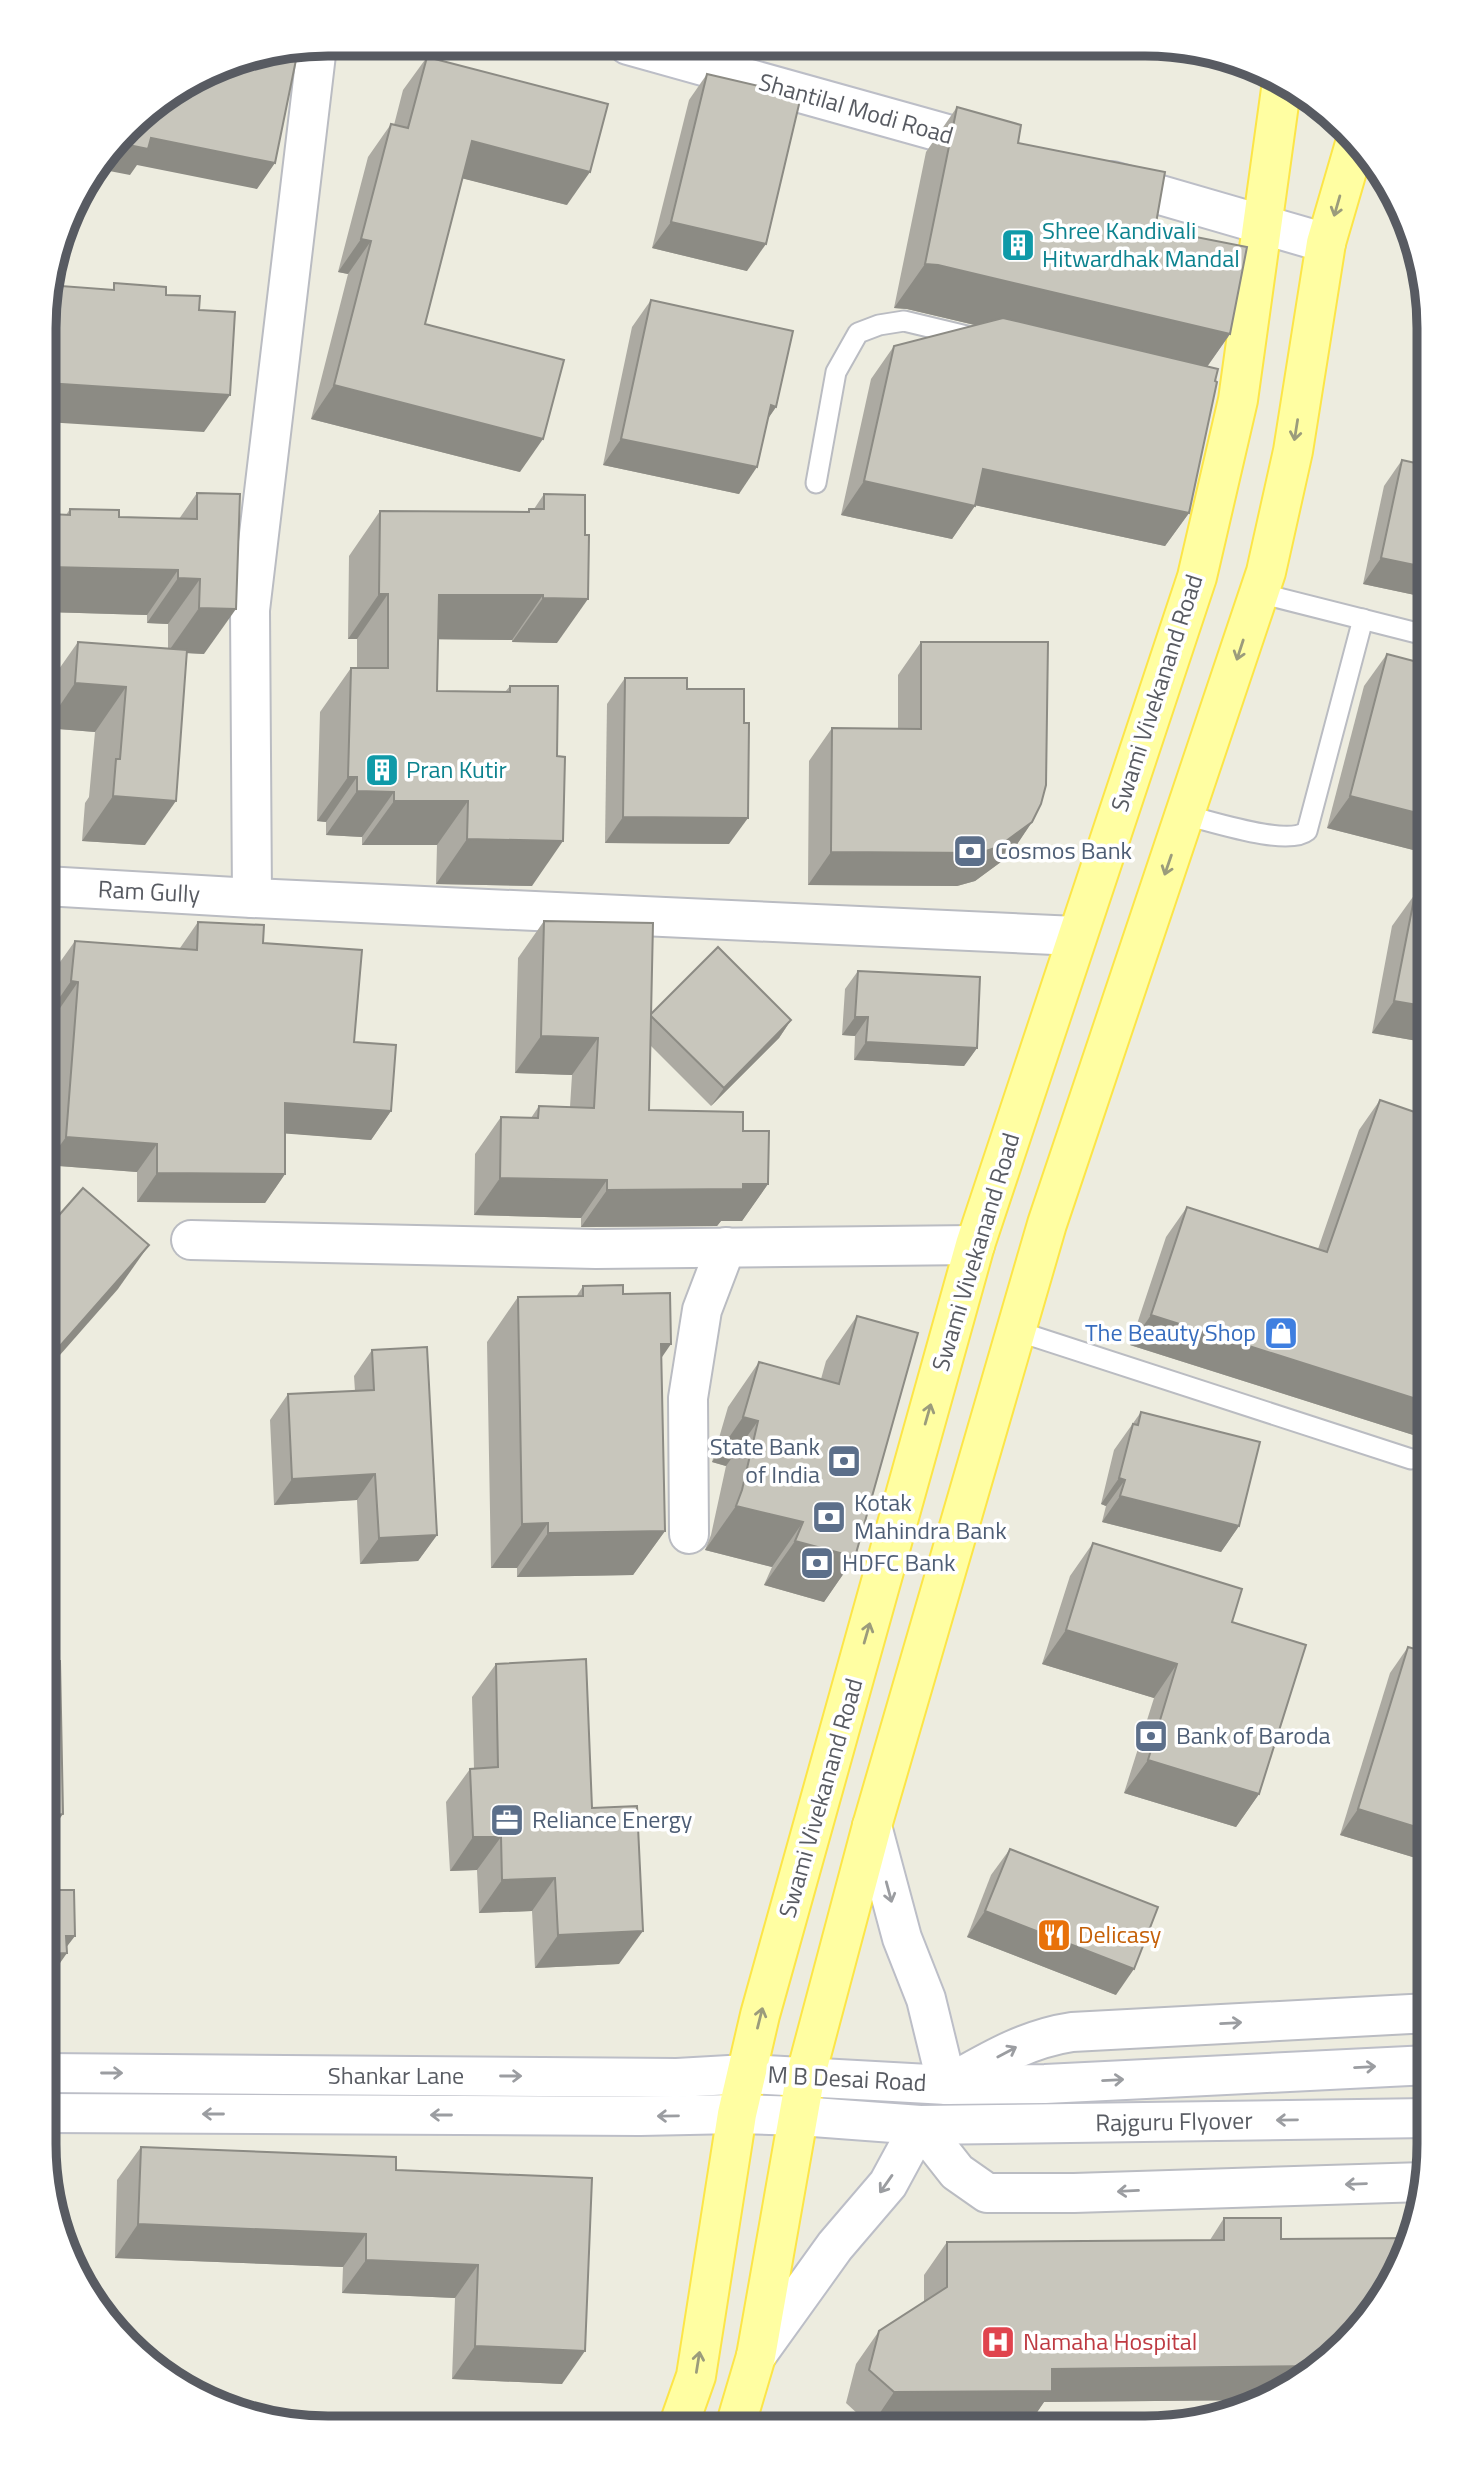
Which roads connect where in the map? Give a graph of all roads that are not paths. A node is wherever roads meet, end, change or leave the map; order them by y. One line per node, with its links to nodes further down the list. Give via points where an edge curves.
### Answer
1 (667, 56): 5 (street, Shantilal Modi Road)
2 (316, 57): 16 (street, via 250,610)
3 (1281, 92): 7 (main road, Swami Vivekanand Road)
4 (1352, 153): 8 (main road, one-way to 8)
5 (1023, 156)
6 (1076, 171): 7 (street)
7 (1264, 224): 8 (street); 17 (main road, Swami Vivekanand Road, via 1227,397 1197,578)
8 (1326, 243): 11 (main road, one-way to 11, via 1293,451)
9 (995, 342): 10 (lane, via 904,321 858,332 836,372)
10 (816, 483)
11 (1259, 593): 12 (lane); 14 (main road, one-way to 14)
12 (1363, 619): 13 (lane); 14 (lane, via 1307,831 1301,836 1277,836)
13 (1417, 633)
14 (1185, 815): 21 (main road, one-way to 21, via 1047,1224)
15 (56, 887): 16 (street, Ram Gully)
16 (253, 898): 17 (street, Ram Gully)
17 (1076, 936): 19 (main road, Swami Vivekanand Road)
18 (191, 1240): 20 (street)
19 (975, 1245): 20 (street); 28 (main road, Swami Vivekanand Road, one-way to 19)
20 (726, 1247): 23 (street, via 702,1310 688,1398)
21 (1017, 1331): 22 (lane); 24 (main road)
22 (1411, 1459)
23 (689, 1534)
24 (872, 1826): 29 (main road); 30 (street, one-way to 30, via 902,1938 926,1999)
25 (1417, 2014): 30 (street, one-way to 25, via 1016,2047 1072,2032)
26 (1417, 2065): 30 (street, Rajguru Flyover, one-way to 26)
27 (56, 2073): 28 (street, Shankar Lane, one-way to 28, via 663,2078)
28 (747, 2074): 29 (street, M B Desai Road); 32 (main road, Swami Vivekanand Road)
29 (806, 2078): 30 (street, M B Desai Road); 33 (main road)
30 (947, 2085)
31 (56, 2113): 32 (street, Shankar Lane, one-way to 31)
32 (737, 2114): 33 (street, M B Desai Road); 38 (main road, Swami Vivekanand Road, one-way to 32, via 696,2376)
33 (800, 2116): 35 (street, M B Desai Road); 37 (main road)
34 (1417, 2118): 35 (street, Rajguru Flyover, one-way to 35)
35 (920, 2125): 36 (street, one-way to 35, via 987,2193 957,2172); 37 (street, one-way to 37, via 888,2184 835,2246)
36 (1414, 2182)
37 (756, 2356): 39 (main road)
38 (682, 2416)
39 (738, 2416)

